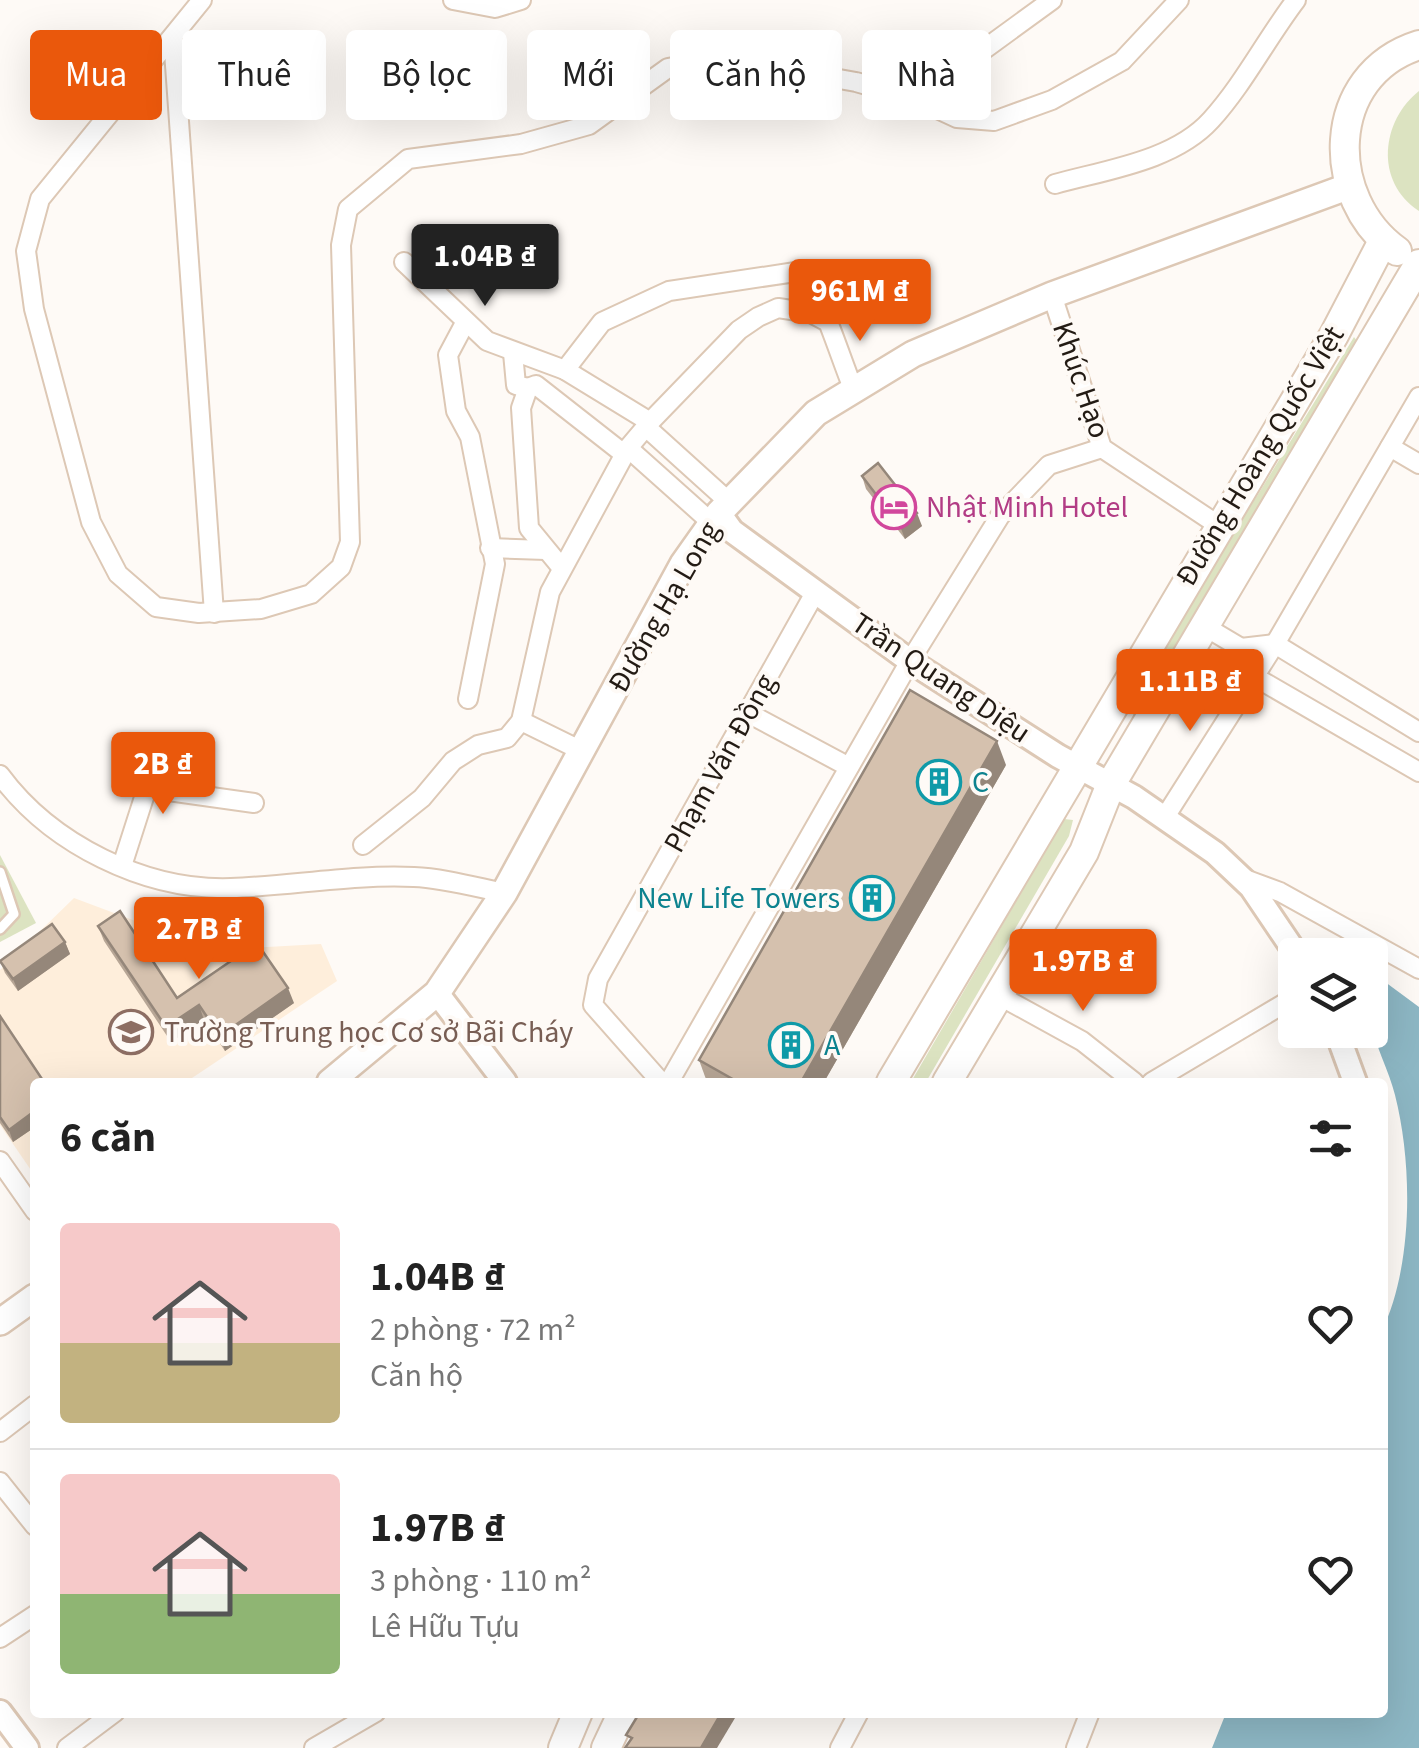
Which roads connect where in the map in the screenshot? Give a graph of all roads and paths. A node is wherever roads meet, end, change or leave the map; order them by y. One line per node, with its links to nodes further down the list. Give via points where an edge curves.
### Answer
1 (202, 0): 7 (street)
2 (454, 0): 3 (street, via 494,8)
3 (521, 0)
4 (1052, 0): 8 (street)
5 (1179, 0): 11 (street, via 1122,60 1052,100)
6 (1296, 0): 12 (street, via 1210,122 1142,160)
7 (174, 36): 37 (street); 37 (street, via 40,199 26,251 34,309 91,522 118,574 156,608)
8 (991, 44)
9 (1419, 45): 13 (main road, via 1391,59 1358,94 1343,139)
10 (862, 84): 37 (street, via 721,58 668,68 589,124 521,144 408,159 373,185 348,209 342,245 350,542 341,567 311,594 261,609)
11 (982, 120)
12 (1055, 184)
13 (1348, 187): 14 (main road); 17 (main road, Đường Hạ Long)
14 (1382, 241): 16 (main road); 32 (main road, Đường Hoàng Quốc Việt)
15 (404, 262): 19 (street)
16 (1419, 263): 38 (main road, Đường Hoàng Quốc Việt)
17 (1052, 295): 23 (main road, Đường Hạ Long, via 913,354); 28 (street, Khúc Hạo)
18 (824, 320): 21 (street, via 817,285 802,271 669,291 602,322); 23 (street); 26 (street, via 778,308 758,317)
19 (465, 323): 20 (street, via 487,342); 33 (street, via 448,354)
20 (514, 352): 21 (street); 22 (street, via 516,384)
21 (572, 374): 25 (street); 26 (street)
22 (528, 388): 25 (street, via 536,385); 34 (street, via 521,408 528,517 533,538)
23 (853, 388): 31 (main road, Đường Hạ Long, via 816,413)
24 (1419, 398): 27 (street)
25 (562, 405): 29 (street)
26 (648, 425): 29 (street); 31 (street)
27 (1390, 447): 30 (street); 39 (street)
28 (1102, 448): 32 (street, Khúc Hạo); 41 (street, via 1050,466 1000,516)
29 (626, 451): 31 (street); 35 (street)
30 (1419, 464)
31 (720, 513): 36 (street, Trần Quang Diệu, via 732,531); 47 (main road, Đường Hạ Long, via 683,564)
32 (1218, 525): 49 (main road, Đường Hoàng Quốc Việt)
33 (490, 548): 34 (street); 43 (street, via 494,564)
34 (546, 550): 35 (street)
35 (562, 567): 45 (street, via 542,624)
36 (816, 591): 41 (street, Trần Quang Diệu); 44 (street, Phạm Văn Đồng)
37 (214, 612)
38 (1204, 626): 40 (street); 53 (main road, Đường Hoàng Quốc Việt)
39 (1275, 644): 40 (street); 42 (street); 46 (street)
40 (1241, 648): 42 (street)
41 (910, 662): 49 (street, Trần Quang Diệu); 50 (street)
42 (1255, 677): 51 (street); 56 (street)
43 (468, 699)
44 (748, 713): 50 (street); 71 (street, Phạm Văn Đồng, via 598,979 593,1005)
45 (522, 721): 47 (street); 57 (street, via 506,738 453,760 422,798)
46 (1419, 732)
47 (582, 751): 61 (main road, Đường Hạ Long)
48 (151, 757): 54 (street)
49 (1079, 767): 53 (street, Trần Quang Diệu); 73 (main road, Đường Hoàng Quốc Việt)
50 (849, 768): 72 (street)
51 (1419, 772)
52 (0, 775): 58 (street, via 58,834)
53 (1110, 784): 56 (street, Trần Quang Diệu); 66 (main road, Đường Hoàng Quốc Việt, via 1084,852)
54 (147, 788): 55 (street); 58 (street)
55 (254, 803)
56 (1164, 816): 60 (street, Trần Quang Diệu)
57 (362, 845)
58 (122, 866): 61 (street, via 176,884 230,888 414,877)
59 (0, 872): 62 (lane, via 14,914)
60 (1240, 877): 63 (street, Trần Quang Diệu); 64 (street)
61 (504, 893): 65 (main road, Đường Hạ Long)
62 (0, 930)
63 (1285, 938)
64 (1419, 969)
65 (437, 993): 69 (main road, Đường Hạ Long); 70 (street)
66 (1000, 996): 74 (main road, Đường Hoàng Quốc Việt); 75 (street, via 1082,1041)
67 (1278, 1007): 76 (street)
68 (1343, 1048): 77 (street)
69 (335, 1078)
70 (503, 1078)
71 (657, 1078)
72 (672, 1078)
73 (893, 1078)
74 (949, 1078)
75 (1129, 1078)
76 (1159, 1078)
77 (1354, 1078)
78 (1, 1166): 79 (street)
79 (30, 1205)
80 (30, 1301): 81 (main road)
81 (0, 1322)
82 (30, 1409): 83 (street)
83 (0, 1432)
84 (0, 1482): 85 (street)
85 (30, 1513)
86 (30, 1618): 87 (street)
87 (0, 1638)
88 (0, 1712): 95 (street)
89 (107, 1718): 96 (street)
90 (366, 1718): 97 (street)
91 (576, 1718): 98 (main road)
92 (619, 1718): 99 (main road)
93 (856, 1718): 100 (street)
94 (1088, 1718): 101 (street)
95 (27, 1748)
96 (68, 1748)
97 (314, 1748)
98 (563, 1748)
99 (606, 1748)
100 (840, 1748)
101 (1076, 1748)

